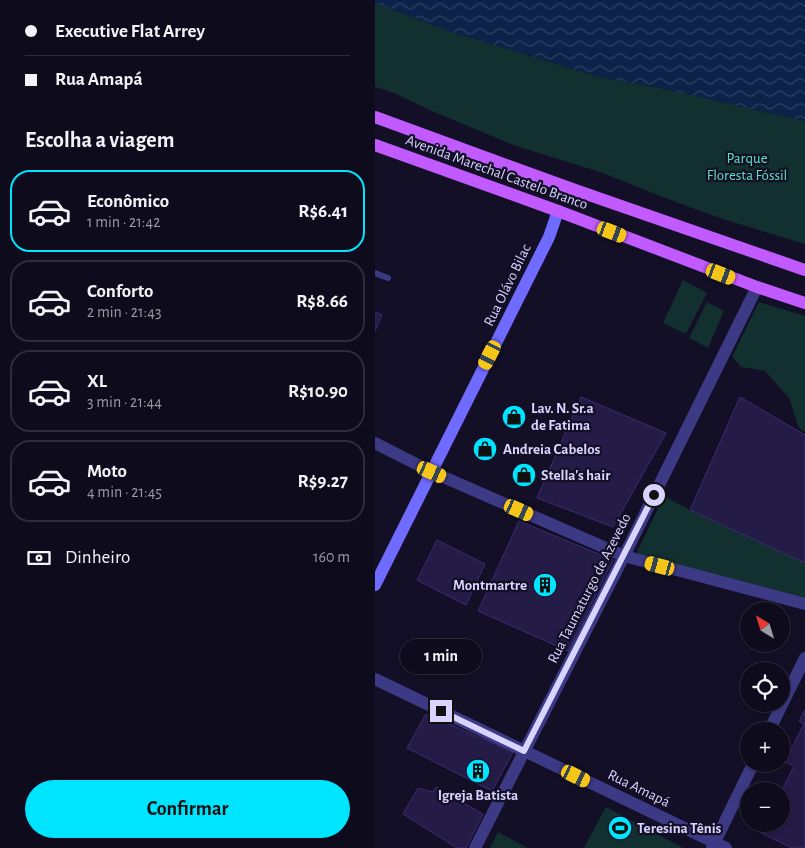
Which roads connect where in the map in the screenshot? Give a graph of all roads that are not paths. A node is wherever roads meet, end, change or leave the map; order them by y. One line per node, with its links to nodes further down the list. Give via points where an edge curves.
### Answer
1 (375, 117): 4 (main road, Avenida Marechal Castelo Branco)
2 (375, 145): 3 (main road, Avenida Marechal Castelo Branco)
3 (558, 212): 7 (main road, Avenida Marechal Castelo Branco); 10 (street, Rua Olávo Bilac, via 549,237)
4 (805, 270)
5 (375, 273): 6 (lane)
6 (388, 278)
7 (757, 287): 8 (main road, Avenida Marechal Castelo Branco); 11 (street, Rua Taumaturgo de Azevedo)
8 (805, 303)
9 (375, 442): 10 (street)
10 (432, 472): 11 (street); 12 (street, Rua Olávo Bilac)
11 (624, 556): 13 (street); 17 (street, Rua Taumaturgo de Azevedo)
12 (375, 585)
13 (805, 604)
14 (805, 658): 16 (street)
15 (375, 679): 17 (street, Rua Amapá)
16 (773, 722)
17 (524, 751): 19 (street, Rua Amapá); 20 (street, Rua Taumaturgo de Azevedo)
18 (750, 772): 19 (street)
19 (718, 846)
20 (475, 848)

